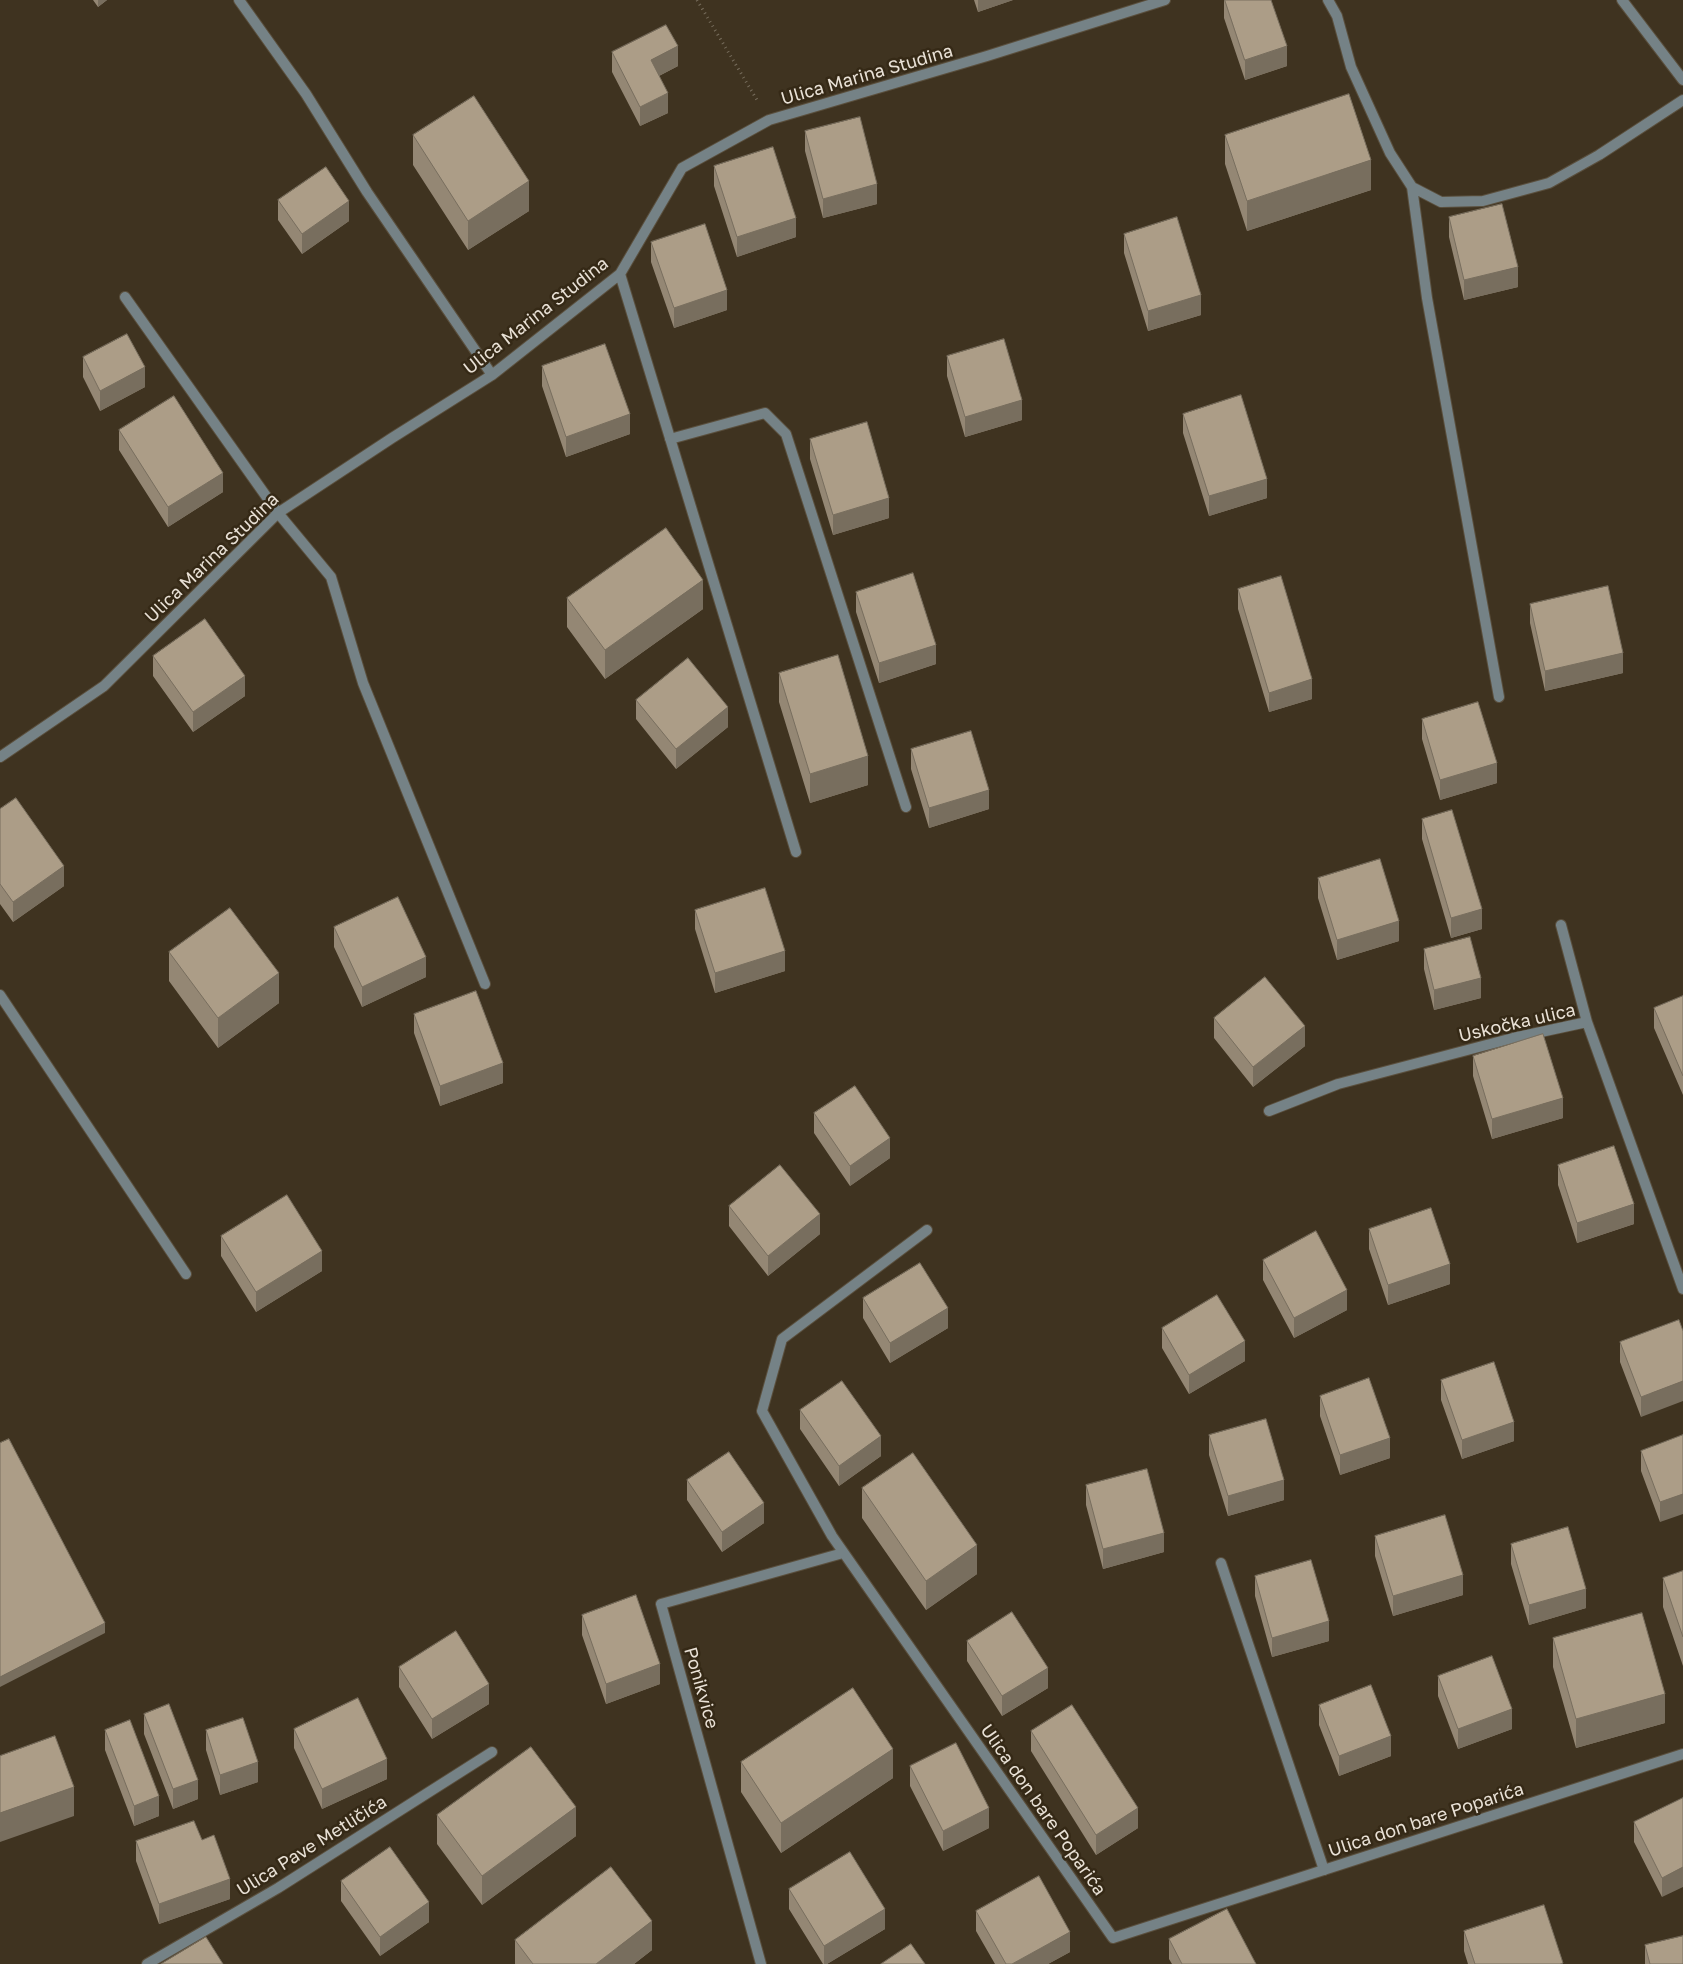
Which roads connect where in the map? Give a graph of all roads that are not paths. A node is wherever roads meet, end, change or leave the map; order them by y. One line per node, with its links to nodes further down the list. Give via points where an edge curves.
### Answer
1 (239, 0): 10 (street, via 306,94 367,192)
2 (1165, 0): 8 (street, Ulica Marina Studina, via 769,120 682,168)
3 (1328, 0): 7 (street, via 1337,16 1351,67 1390,153)
4 (1622, 0): 5 (street)
5 (1683, 80)
6 (1683, 100): 7 (street, via 1600,155 1549,183 1483,201 1441,202)
7 (1412, 187): 13 (street, via 1427,298)
8 (620, 274): 10 (street, Ulica Marina Studina); 11 (street)
9 (125, 297): 12 (street)
10 (492, 375): 12 (street, Ulica Marina Studina)
11 (670, 439): 15 (street, via 765,413 786,434); 16 (street)
12 (278, 513): 14 (street, Ulica Marina Studina, via 104,686); 18 (street, via 331,577 363,683)
13 (1499, 697)
14 (0, 757)
15 (906, 807)
16 (796, 852)
17 (1562, 925): 20 (street)
18 (484, 984)
19 (0, 995): 23 (street)
20 (1587, 1022): 21 (street, Uskočka ulica, via 1338,1084); 24 (street, Uskočka ulica)
21 (1269, 1111)
22 (927, 1230): 25 (street, Ulica don bare Poparića, via 782,1339 762,1411)
23 (186, 1274)
24 (1683, 1289)
25 (843, 1553): 29 (street, Ulica don bare Poparića, via 1113,1938); 31 (street, Ponikvice, via 660,1604)
26 (1221, 1563): 29 (street)
27 (492, 1752): 30 (street, Ulica Pave Metličića, via 278,1888)
28 (1683, 1754): 29 (street, Ulica don bare Poparića)
29 (1324, 1870)
30 (147, 1964)
31 (762, 1964)

